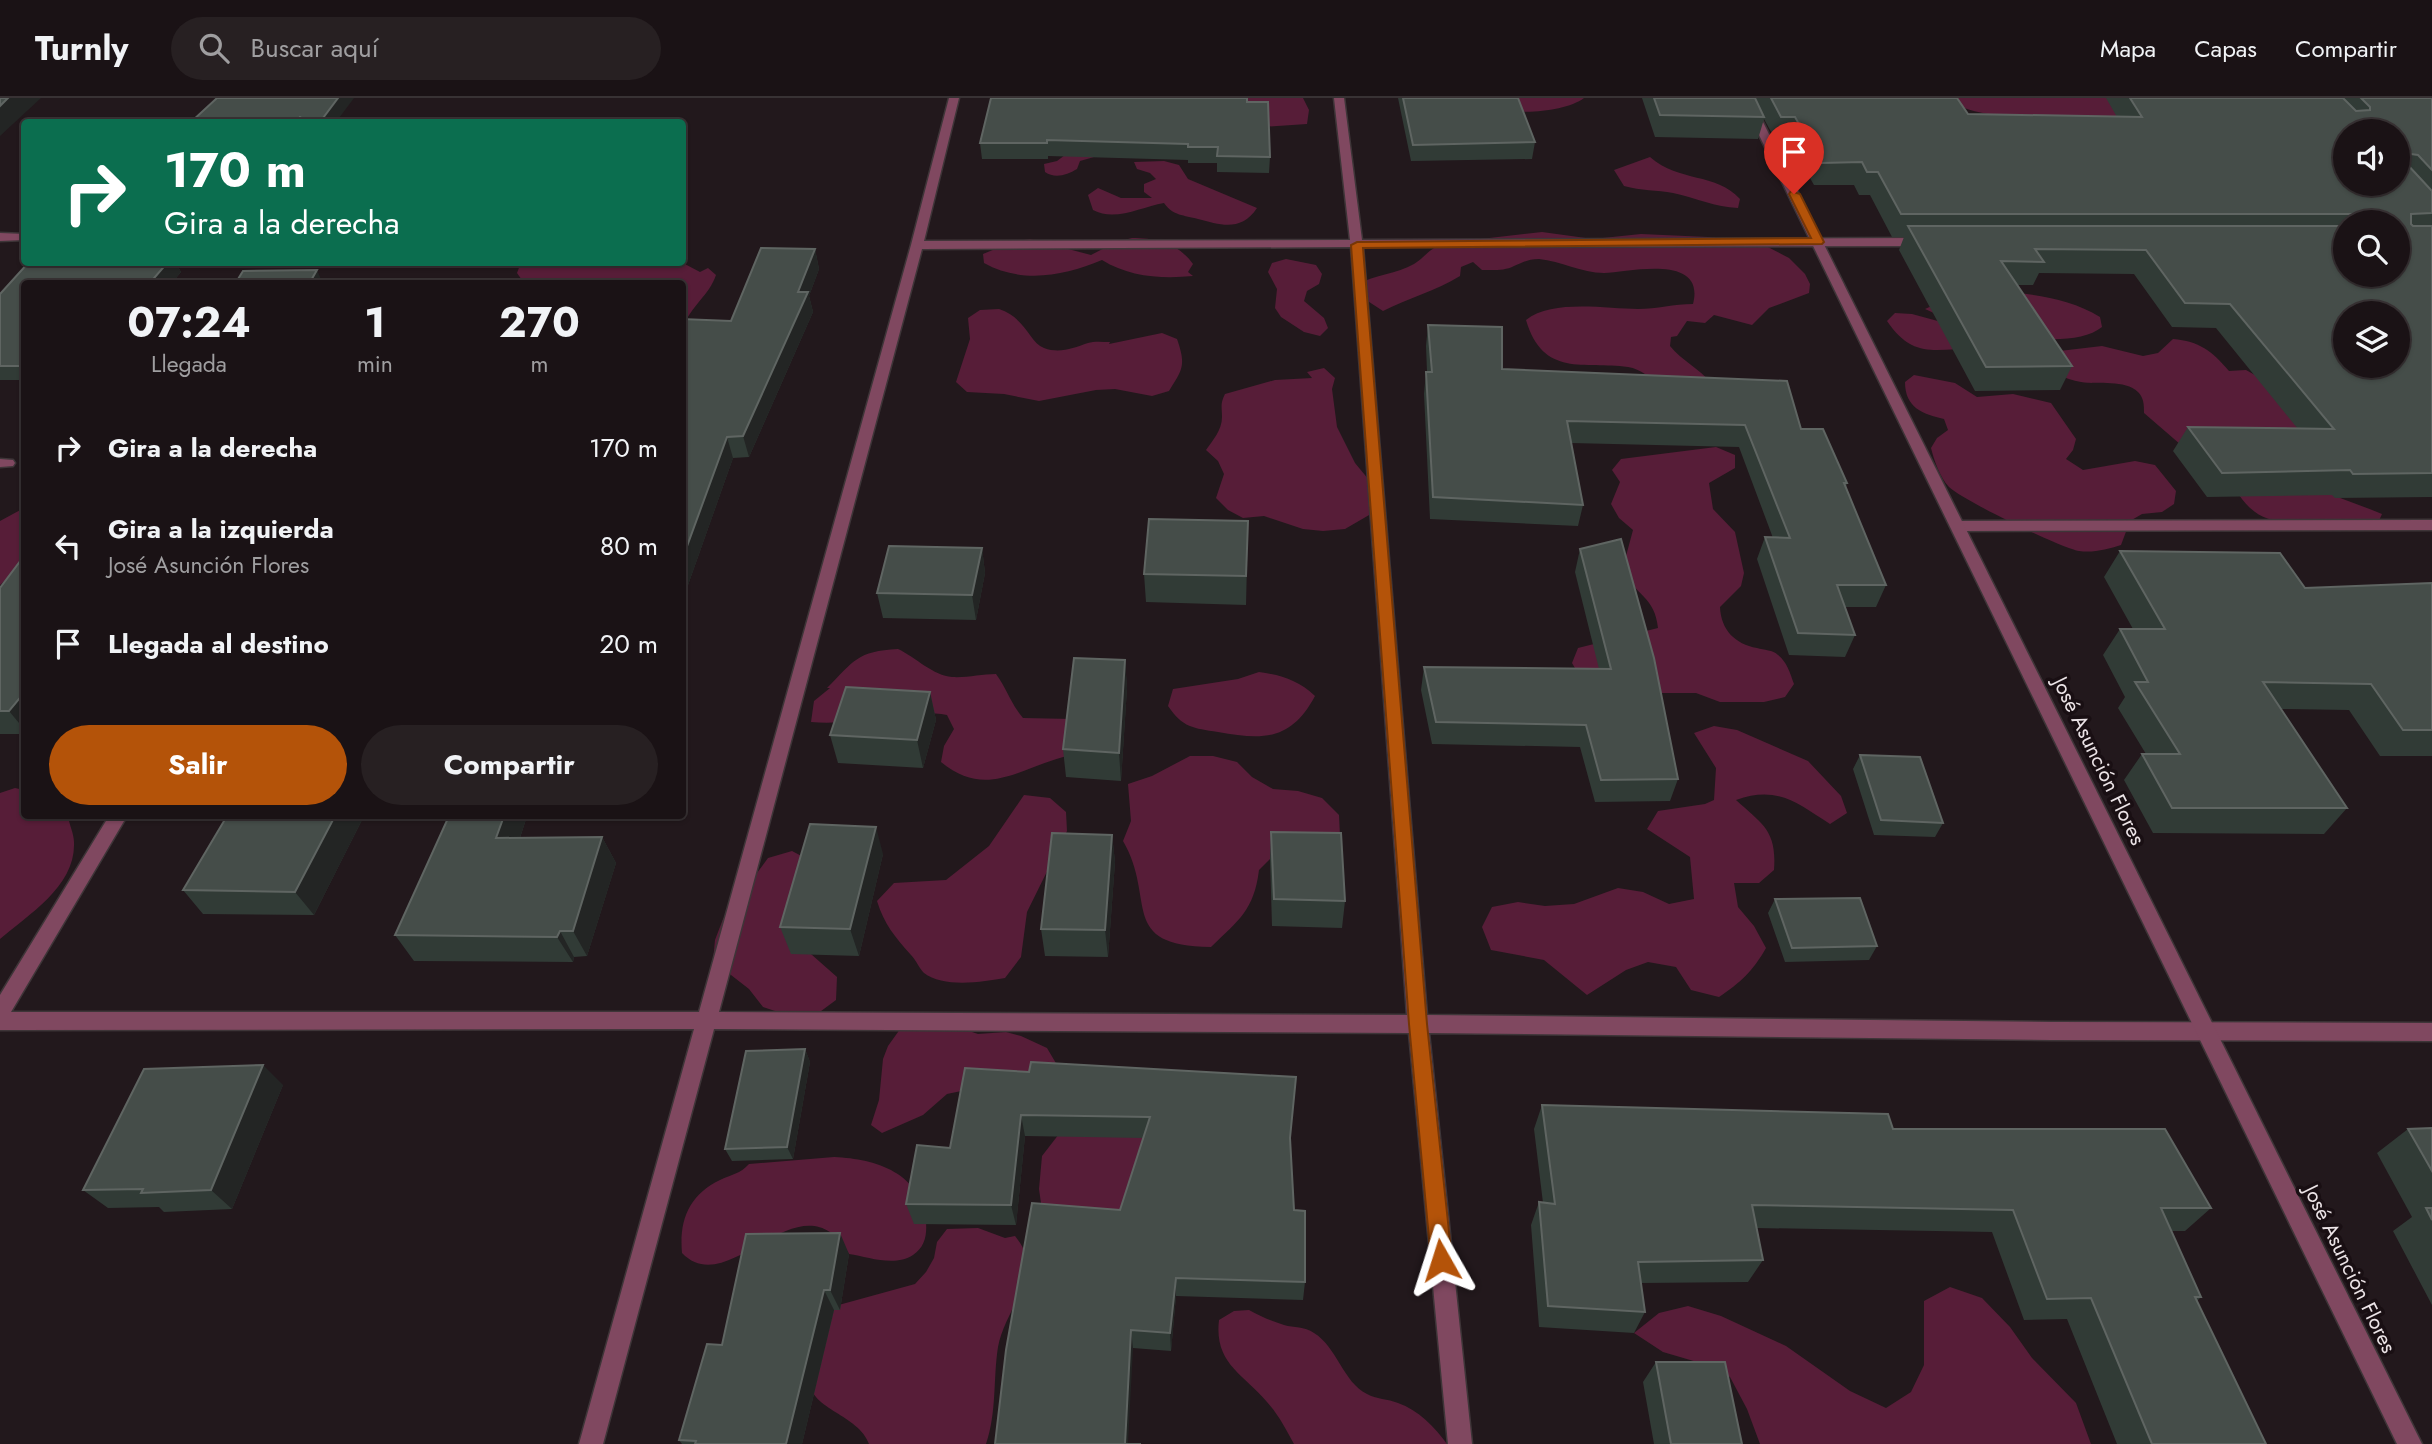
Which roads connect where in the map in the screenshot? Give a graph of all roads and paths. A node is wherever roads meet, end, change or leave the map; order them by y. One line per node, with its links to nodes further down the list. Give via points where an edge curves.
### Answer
1 (954, 98): 8 (street)
2 (1339, 98): 9 (street)
3 (1746, 98): 6 (street, José Asunción Flores)
4 (0, 237): 5 (street)
5 (21, 237)
6 (1819, 242): 7 (street); 9 (street); 11 (street, José Asunción Flores)
7 (1943, 242)
8 (917, 245): 9 (street); 14 (street)
9 (1357, 245): 16 (street)
10 (2432, 525): 11 (street)
11 (1957, 526): 18 (street, José Asunción Flores)
12 (116, 819): 13 (street)
13 (0, 1013)
14 (705, 1019): 15 (street); 16 (street); 19 (street)
15 (0, 1021)
16 (1418, 1024): 18 (street); 20 (street)
17 (2432, 1032): 18 (street)
18 (2209, 1033): 21 (street, José Asunción Flores)
19 (591, 1444)
20 (1460, 1444)
21 (2410, 1444)

